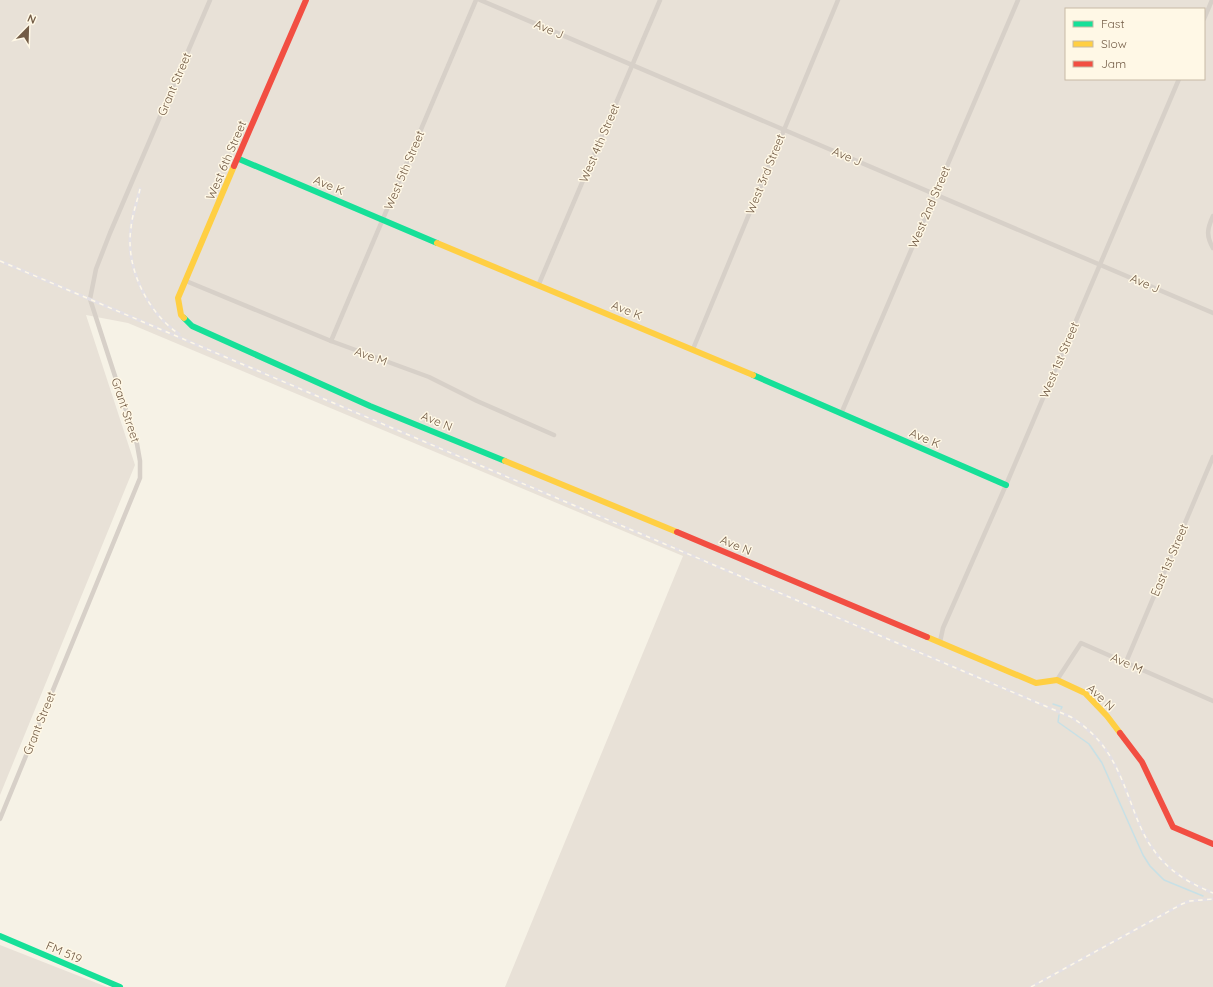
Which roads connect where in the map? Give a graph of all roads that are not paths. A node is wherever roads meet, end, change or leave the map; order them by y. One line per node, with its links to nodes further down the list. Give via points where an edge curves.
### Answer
1 (210, 0): 33 (street, Grant Street, via 104,248 96,269 90,299 137,444 140,478)
2 (306, 0): 13 (street, West 6th Street)
3 (476, 0): 16 (street, West 5th Street)
4 (480, 0): 10 (street, Ave J)
5 (660, 0): 10 (street, West 4th Street)
6 (838, 0): 12 (street, West 3rd Street)
7 (1018, 0): 14 (street, West 2nd Street)
8 (1212, 0): 9 (street)
9 (1205, 17)
10 (632, 65): 12 (street, Ave J); 20 (street, West 4th Street)
11 (1178, 80): 18 (street, West 1st Street)
12 (783, 130): 14 (street, Ave J); 24 (street, West 3rd Street)
13 (239, 159): 16 (street, Ave K); 19 (street, West 6th Street)
14 (934, 194): 18 (street, Ave J); 25 (street, West 2nd Street)
15 (1213, 216): 17 (street, via 1207,237)
16 (382, 220): 20 (street, Ave K); 23 (street, West 5th Street)
17 (1213, 248)
18 (1099, 264): 21 (street, Ave J); 28 (street, West 1st Street)
19 (186, 281): 22 (street, West 6th Street, via 178,298 181,315); 23 (street, Ave M)
20 (538, 286): 24 (street, Ave K)
21 (1213, 313)
22 (192, 326): 29 (street, Ave N, via 370,406)
23 (332, 341): 26 (street, Ave M, via 430,377)
24 (693, 349): 25 (street, Ave K)
25 (841, 414): 28 (street, Ave K)
26 (554, 435)
27 (1213, 457): 30 (street, East 1st Street)
28 (1006, 485): 29 (street, West 1st Street, via 943,628)
29 (940, 642): 31 (street, Ave N, via 1036,684)
30 (1126, 662): 31 (street, Ave M, via 1082,643); 32 (street, Ave M)
31 (1057, 680): 34 (street, Ave N, via 1085,693 1107,716 1142,762 1173,827)
32 (1213, 700)
33 (0, 819)
34 (1213, 844)
35 (0, 936): 36 (street, FM 519 / FM 519)
36 (120, 987)

